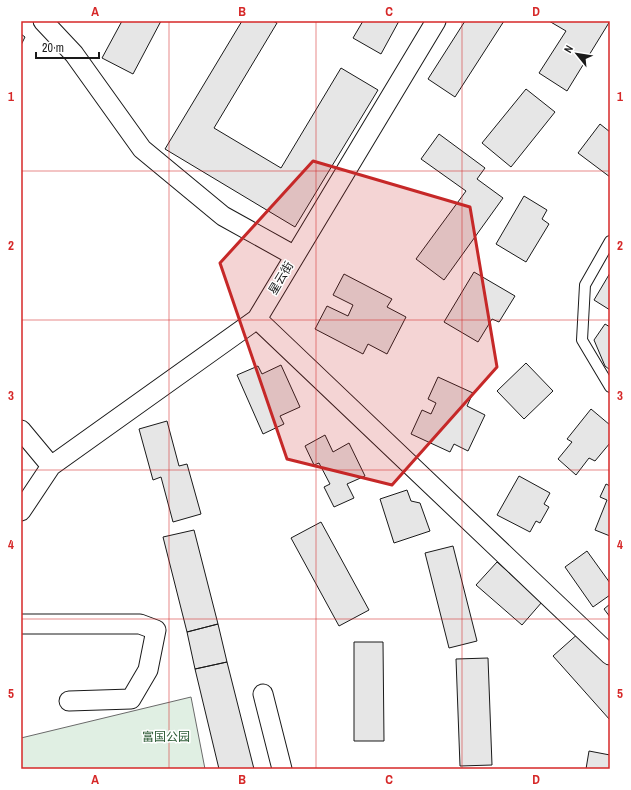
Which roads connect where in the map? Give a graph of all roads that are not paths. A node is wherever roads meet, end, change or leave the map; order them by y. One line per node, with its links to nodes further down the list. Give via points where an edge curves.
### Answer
1 (43, 21): 4 (street, via 74,54 142,149 223,216)
2 (436, 21): 4 (street, 星云街)
3 (610, 241): 6 (lane, via 585,284 582,340)
4 (295, 256): 5 (street, 星云街)
5 (257, 319): 8 (street, 星云街); 11 (street)
6 (610, 387)
7 (21, 430): 8 (street)
8 (51, 466): 9 (street)
9 (21, 511)
10 (21, 624): 13 (street, via 140,624 156,630 148,670 131,699)
11 (610, 655)
12 (263, 694): 14 (street)
13 (69, 702)
14 (282, 769)

